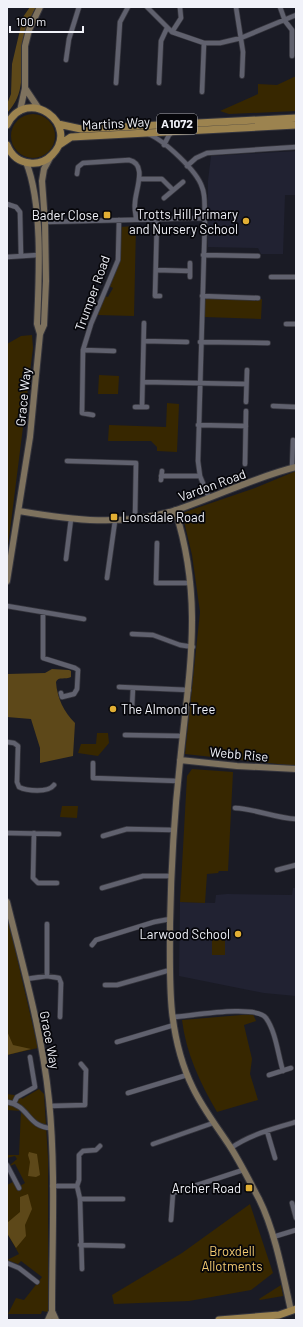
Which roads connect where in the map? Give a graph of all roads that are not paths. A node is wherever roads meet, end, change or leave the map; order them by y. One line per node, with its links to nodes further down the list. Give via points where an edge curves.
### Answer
1 (40, 7): 20 (street, via 29,30 25,46)
2 (79, 7): 16 (street, via 70,35)
3 (128, 7): 18 (street, via 120,22)
4 (147, 7): 10 (street)
5 (236, 7): 12 (street)
6 (280, 7): 9 (street)
7 (180, 8): 11 (street, via 181,18)
8 (296, 15): 9 (street)
9 (285, 21): 12 (street); 14 (street, via 292,30)
10 (167, 28): 11 (street); 19 (street, via 161,41)
11 (172, 32): 13 (street)
12 (242, 38): 13 (street, via 220,43); 17 (street, via 245,69)
13 (204, 43): 21 (street)
14 (294, 51): 15 (street)
15 (292, 56)
16 (66, 60)
17 (242, 76)
18 (116, 83)
19 (159, 83)
20 (26, 88): 22 (street); 23 (street)
21 (202, 92)
22 (39, 108): 23 (main road); 25 (main road, via 50,114)
23 (20, 111): 26 (main road)
24 (296, 118): 25 (main road, Martins Way / A1072, via 81,128)
25 (58, 124): 30 (main road)
26 (7, 125)
27 (296, 125): 28 (main road, Martins Way / A1072)
28 (174, 132): 29 (main road, Martins Way / A1072); 31 (street, via 169,135)
29 (144, 133): 30 (main road, Martins Way / A1072, via 71,137); 31 (street, via 154,136)
30 (59, 145): 34 (main road, Martins Way / A1072)
31 (164, 145): 36 (street)
32 (296, 147): 36 (street, via 207,153)
33 (8, 148): 35 (main road, via 20,160)
34 (51, 156): 35 (main road, via 39,162); 47 (street, Grace Way, via 42,175)
35 (26, 162): 48 (street, Grace Way, via 33,181)
36 (187, 166): 43 (street, via 203,188)
37 (77, 174): 38 (street, via 82,163 129,160 137,166)
38 (139, 179): 40 (street, via 162,179); 46 (street, via 135,203)
39 (184, 182): 40 (street)
40 (174, 190): 41 (street)
41 (164, 198)
42 (7, 204): 50 (street, via 16,207 20,212)
43 (204, 218): 44 (street); 49 (street)
44 (157, 219): 46 (street); 54 (street)
45 (119, 220): 46 (street); 47 (street); 72 (street, Trumper Road, via 118,260)
46 (136, 220)
47 (45, 222): 67 (street, Grace Way, via 44,325)
48 (38, 255): 50 (street); 67 (street, Grace Way, via 37,324)
49 (203, 255): 51 (street); 62 (street)
50 (21, 256): 52 (street)
51 (258, 256)
52 (7, 257)
53 (190, 263): 55 (street)
54 (156, 270): 55 (street); 61 (street, via 155,296)
55 (190, 271): 58 (street)
56 (288, 271): 59 (street)
57 (271, 276): 59 (street)
58 (190, 277)
59 (288, 277): 60 (street)
60 (296, 277)
61 (160, 296)
62 (202, 296): 63 (street); 70 (street)
63 (258, 298)
64 (144, 323): 68 (street)
65 (286, 324): 66 (street)
66 (296, 324)
67 (40, 334): 96 (street, Grace Way, via 35,394)
68 (144, 341): 69 (street); 75 (street)
69 (187, 342)
70 (200, 342): 71 (street, via 253,340); 76 (street)
71 (268, 343)
72 (83, 350): 73 (street, Trumper Road); 85 (street, Trumper Road, via 82,413)
73 (114, 351)
74 (247, 370): 77 (street)
75 (143, 382): 76 (street); 82 (street)
76 (199, 384): 77 (street); 86 (street)
77 (246, 384): 78 (street)
78 (246, 402)
79 (273, 406): 80 (street)
80 (296, 406)
81 (135, 407): 82 (street)
82 (142, 407): 83 (street)
83 (148, 407)
84 (246, 411): 87 (street)
85 (93, 415)
86 (198, 425): 87 (street); 93 (street)
87 (246, 426): 90 (street)
88 (293, 440): 91 (street)
89 (67, 461): 98 (street, via 136,463)
90 (245, 464)
91 (294, 467): 94 (street, Vardon Road)
92 (161, 475): 93 (street)
93 (200, 476): 94 (street)
94 (209, 498): 95 (street, Vardon Road)
95 (175, 510): 98 (street, Vardon Road); 104 (street)
96 (19, 511): 97 (street, Vardon Road); 103 (street, Grace Way)
97 (71, 519): 99 (street, Vardon Road); 101 (street)
98 (135, 519): 99 (street, Vardon Road)
99 (115, 521): 102 (street)
100 (157, 543): 104 (street, via 156,583)
101 (66, 558)
102 (107, 578)
103 (7, 581)
104 (191, 584): 109 (street, via 194,613)
105 (7, 606): 106 (street)
106 (43, 612): 107 (street); 113 (street, via 43,658 78,670 74,694)
107 (84, 619)
108 (132, 634): 109 (street, via 153,635)
109 (193, 647): 112 (street)
110 (119, 687): 111 (street)
111 (133, 688): 112 (street); 114 (street)
112 (189, 690): 116 (street)
113 (62, 698)
114 (132, 706)
115 (124, 735): 116 (street)
116 (183, 736): 118 (street)
117 (7, 742): 122 (street, via 18,746 19,787 47,790)
118 (180, 760): 120 (street, Webb Rise); 121 (street)
119 (93, 763): 121 (street, via 93,778)
120 (296, 769)
121 (178, 782): 125 (street)
122 (54, 786)
123 (235, 808): 124 (street, via 279,818)
124 (296, 818)
125 (174, 830): 129 (street, via 127,828); 132 (street)
126 (7, 833): 127 (street)
127 (34, 833): 128 (street); 133 (street, via 33,878 38,882)
128 (59, 834)
129 (103, 836)
130 (296, 865): 131 (street)
131 (277, 870)
132 (171, 876): 134 (street, via 143,876); 136 (street)
133 (57, 883)
134 (102, 888)
135 (7, 902): 141 (street, Grace Way)
136 (170, 919): 138 (street, via 96,940); 139 (street)
137 (47, 924): 140 (street)
138 (92, 945)
139 (170, 970): 142 (street, via 117,985); 144 (street)
140 (47, 976): 141 (street); 143 (street, Grace Way, via 56,976 60,982)
141 (26, 979): 156 (street, Grace Way, via 38,1031)
142 (105, 985)
143 (60, 1017)
144 (173, 1017): 145 (street); 150 (street, via 227,1012 261,1013 271,1029)
145 (174, 1025): 146 (street); 151 (street)
146 (117, 1042)
147 (30, 1057): 155 (street, via 35,1087 17,1097)
148 (81, 1064): 156 (street, Grace Way, via 86,1070 85,1105)
149 (291, 1068): 150 (street)
150 (282, 1071): 152 (street)
151 (187, 1075): 153 (street); 158 (street)
152 (269, 1075)
153 (128, 1093)
154 (7, 1102): 155 (street)
155 (14, 1103): 159 (street, via 35,1125)
156 (49, 1106): 159 (street, Grace Way)
157 (296, 1122): 160 (street)
158 (213, 1123): 161 (street); 163 (street)
159 (51, 1128): 167 (street, Grace Way)
160 (267, 1131): 163 (street); 164 (street)
161 (153, 1144)
162 (100, 1146): 168 (street, via 96,1150 83,1151 79,1155)
163 (231, 1148): 166 (street)
164 (275, 1158)
165 (8, 1162): 169 (street)
166 (243, 1170): 174 (street, via 173,1193); 176 (street, via 260,1201)
167 (52, 1186): 168 (street); 183 (street, Grace Way)
168 (77, 1186): 170 (street)
169 (19, 1188)
170 (80, 1199): 171 (street); 177 (street)
171 (123, 1199)
172 (292, 1203): 173 (street)
173 (296, 1218)
174 (171, 1220)
175 (296, 1230): 176 (street)
176 (273, 1237): 182 (street)
177 (80, 1245): 178 (street); 180 (street)
178 (123, 1246)
179 (8, 1264): 181 (street, via 19,1268)
180 (82, 1269)
181 (38, 1282)
182 (294, 1310): 186 (main road, via 279,1315)
183 (52, 1311): 184 (street, Grace Way); 185 (street, Grace Way)
184 (48, 1320)
185 (56, 1320)
186 (219, 1320)

